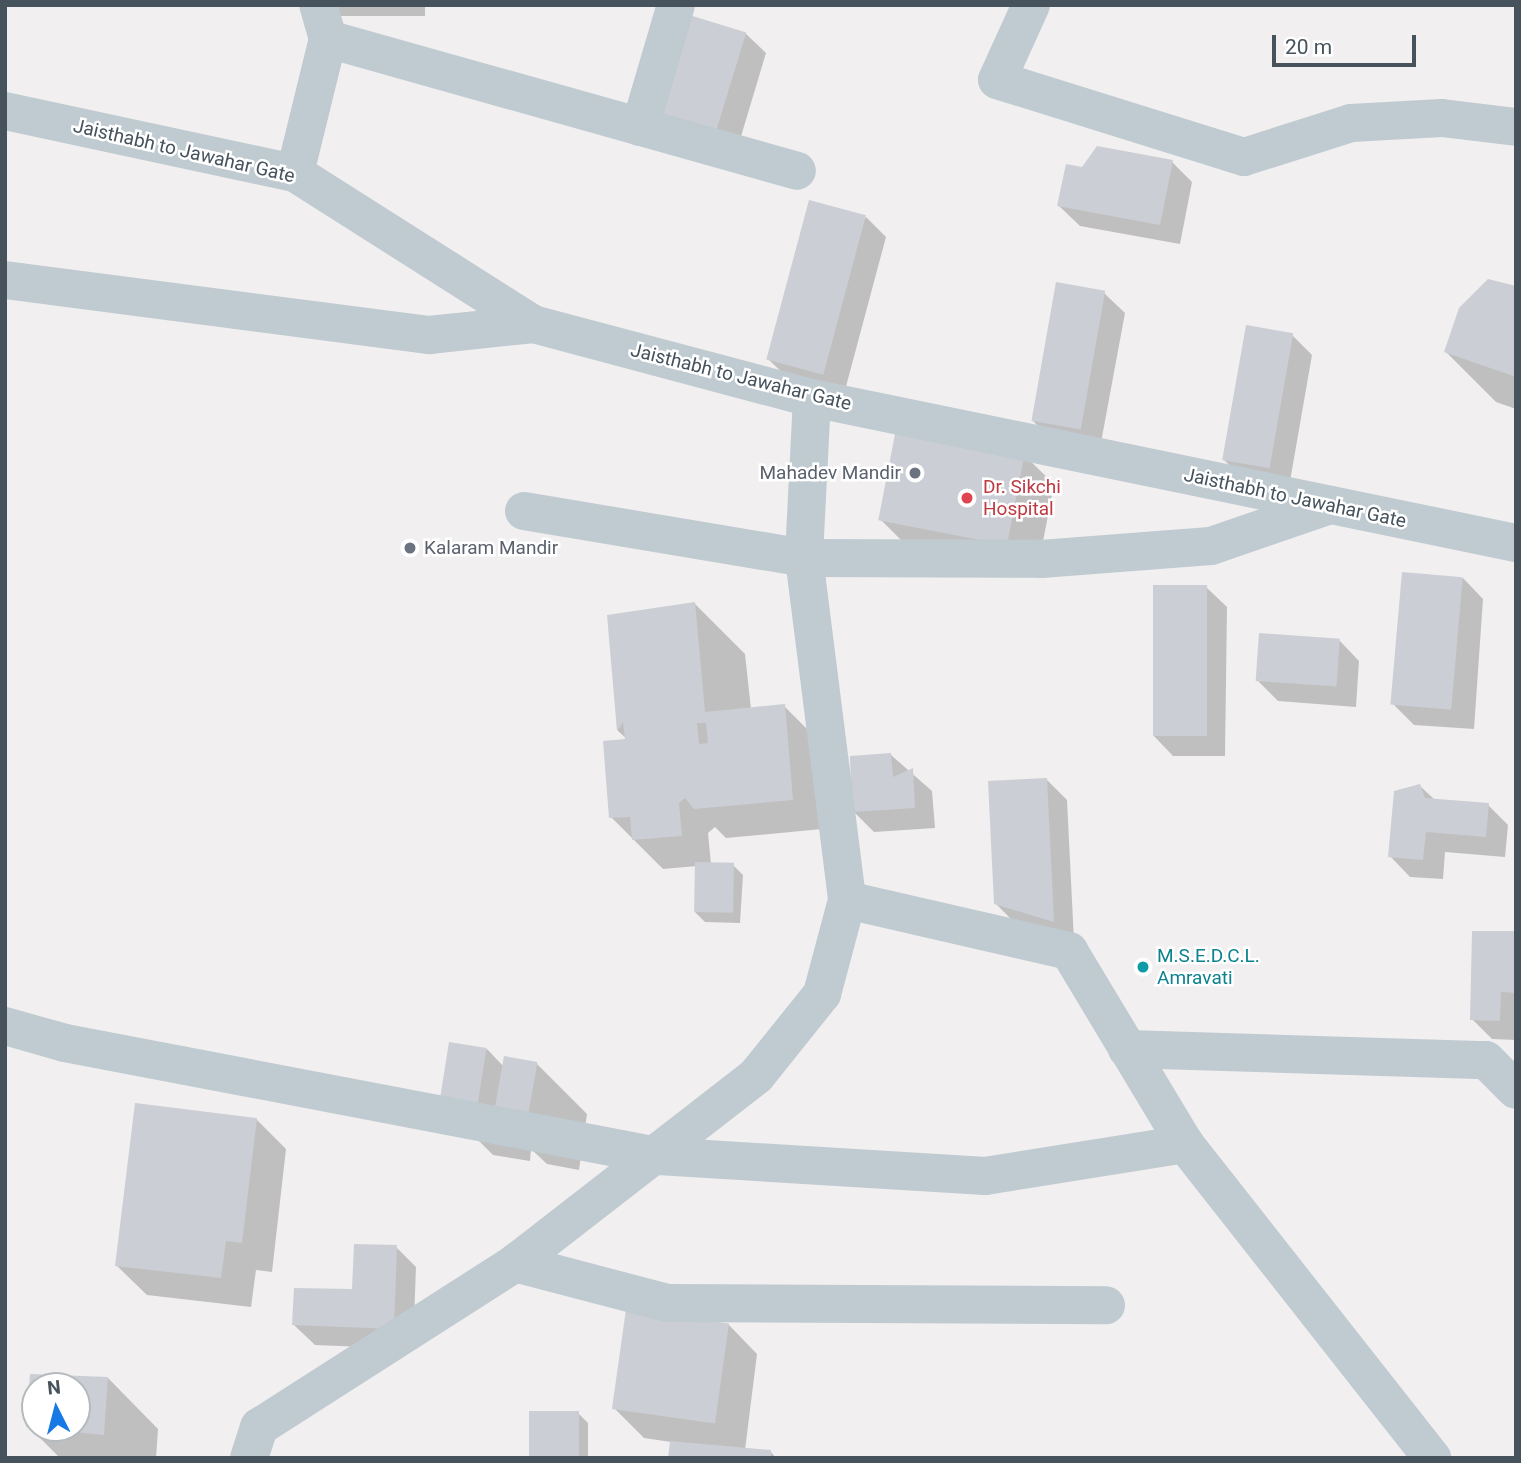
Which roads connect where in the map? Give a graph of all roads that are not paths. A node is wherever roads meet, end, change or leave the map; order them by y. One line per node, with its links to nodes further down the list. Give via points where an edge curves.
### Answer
1 (676, 5): 5 (street)
2 (1031, 5): 6 (street, via 998,80 1244,157 1351,123 1442,118)
3 (323, 22): 5 (street); 8 (street)
4 (5, 111): 8 (street, Jaisthabh to Jawahar Gate)
5 (640, 127): 7 (street)
6 (1516, 127)
7 (797, 171)
8 (295, 173): 10 (street, Jaisthabh to Jawahar Gate)
9 (5, 280): 10 (street, via 429,335)
10 (533, 324): 11 (street, Jaisthabh to Jawahar Gate)
11 (812, 398): 12 (street, Jaisthabh to Jawahar Gate); 15 (street)
12 (1331, 505): 14 (street, Jaisthabh to Jawahar Gate); 15 (street, via 1211,547 1041,559)
13 (524, 511): 15 (street)
14 (1516, 543)
15 (804, 558): 16 (street)
16 (847, 900): 18 (street, via 1069,951); 21 (street, via 822,994 757,1075)
17 (5, 1026): 21 (street, via 65,1043)
18 (1127, 1049): 19 (street, via 1486,1060); 20 (street)
19 (1516, 1090)
20 (1185, 1144): 21 (street, via 985,1176); 25 (street)
21 (658, 1156): 22 (street)
22 (515, 1263): 23 (street, via 668,1303); 24 (street, via 259,1427)
23 (1106, 1305)
24 (248, 1458)
25 (1432, 1458)

